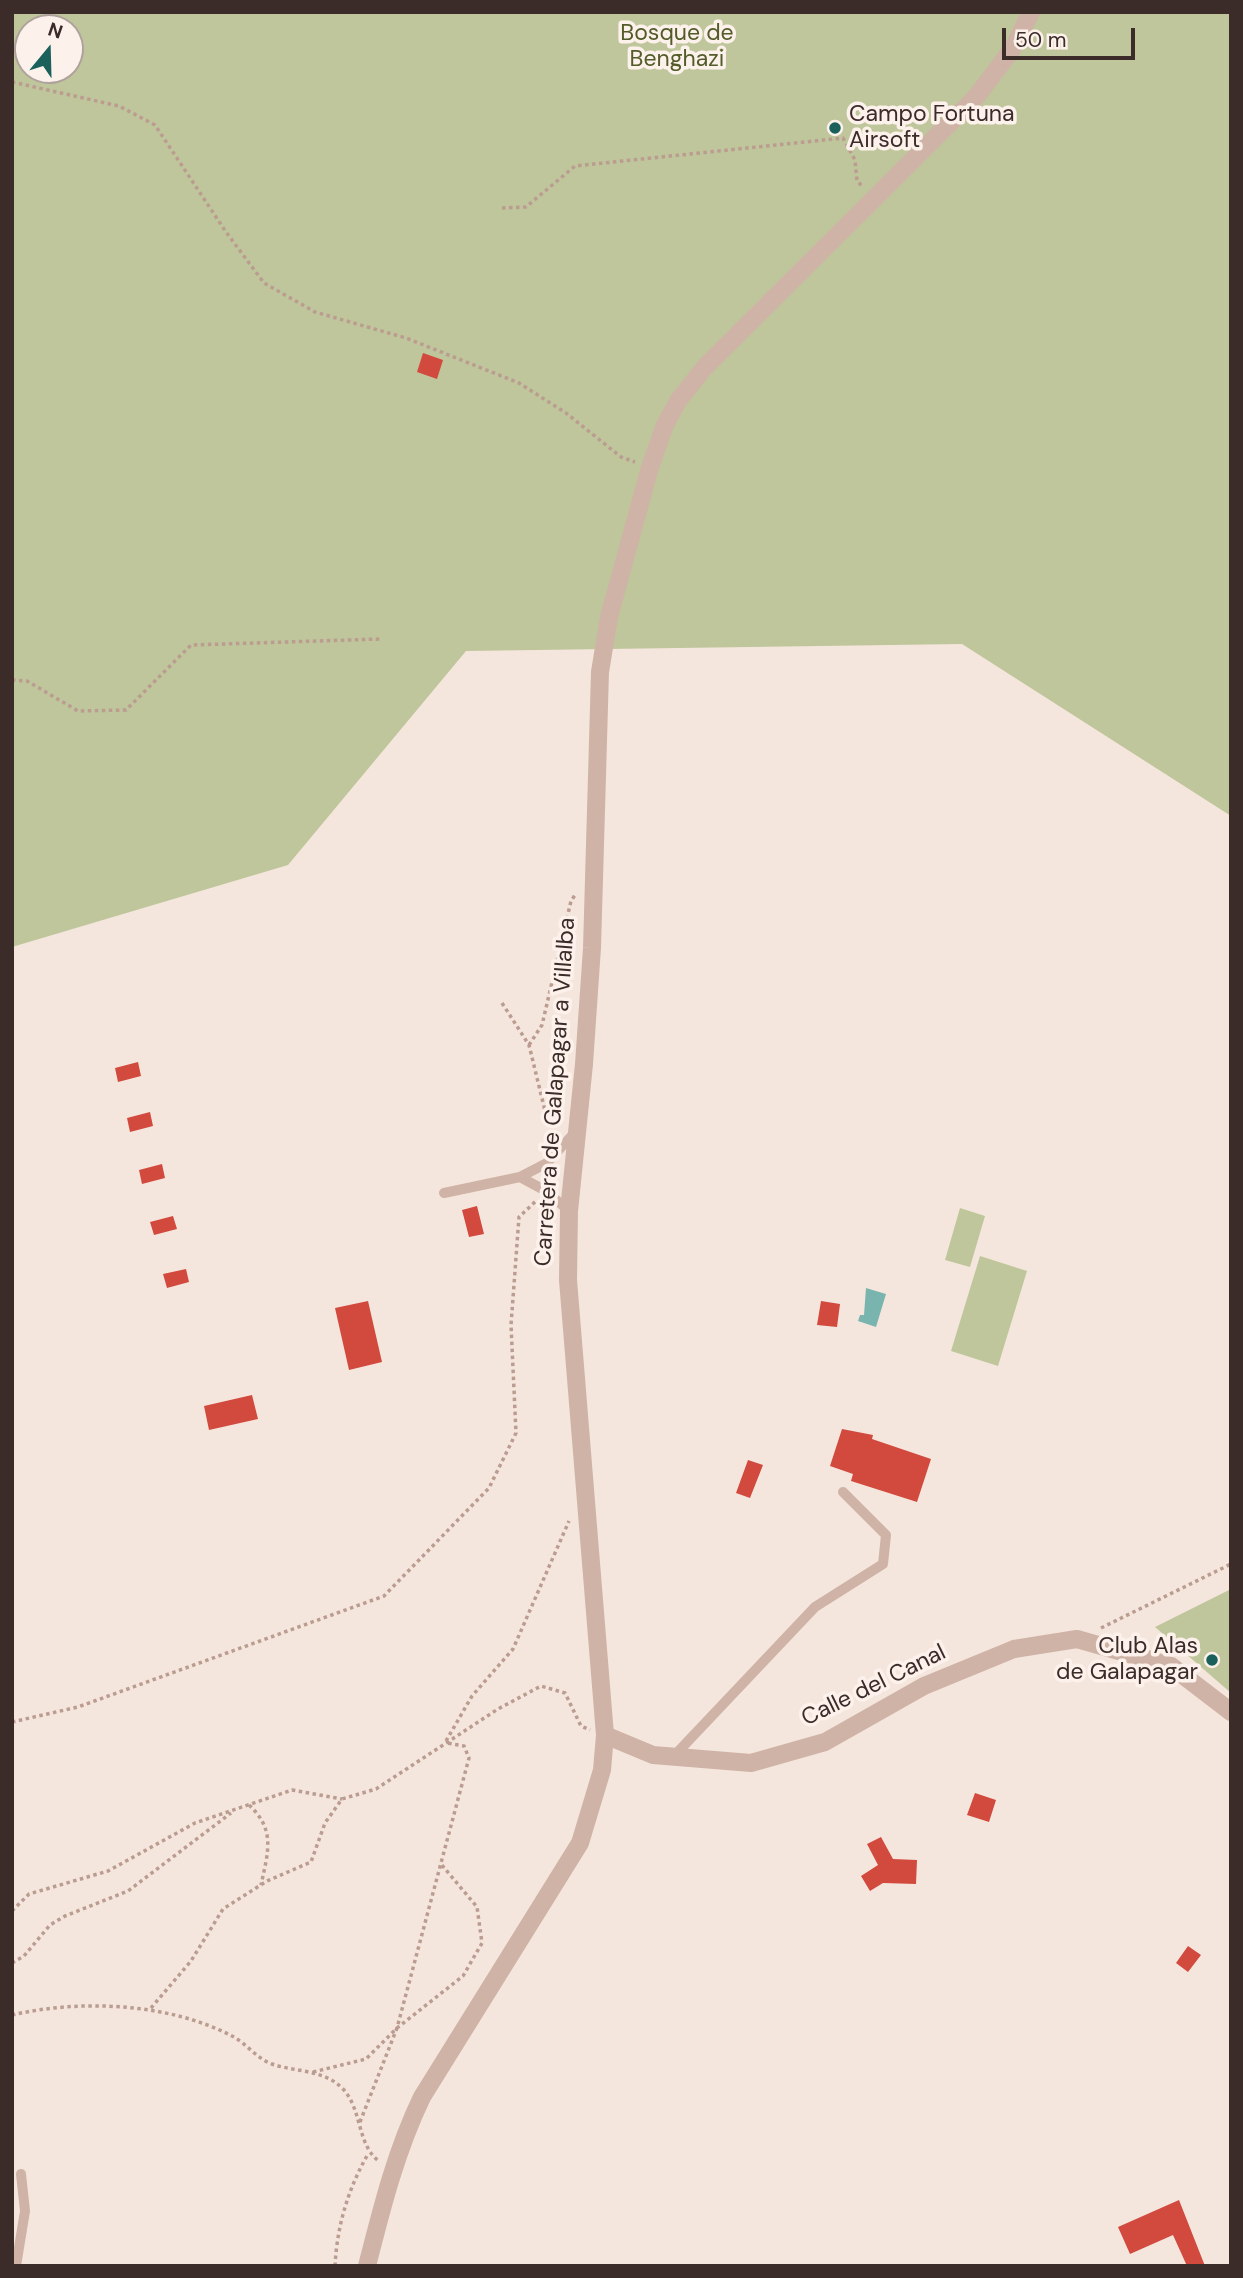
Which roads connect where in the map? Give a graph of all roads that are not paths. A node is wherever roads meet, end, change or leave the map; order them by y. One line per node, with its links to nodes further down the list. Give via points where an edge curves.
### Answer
1 (1031, 12): 2 (street, Carretera de Galapagar a Villalba, via 1013,48 976,97 704,368 665,425 609,617 600,672 594,872)
2 (578, 1129): 3 (lane, via 547,1163); 5 (street, Carretera de Galapagar a Villalba)
3 (520, 1177): 4 (lane); 5 (lane)
4 (444, 1193)
5 (569, 1211): 8 (street, Carretera de Galapagar a Villalba, via 568,1280)
6 (843, 1492): 9 (lane, via 886,1535 883,1564 815,1607)
7 (1231, 1712): 9 (street, Calle del Canal, via 1171,1666 1077,1639 1001,1654 924,1686 825,1742 751,1763)
8 (605, 1735): 9 (street, Calle del Canal, via 653,1755); 12 (street, Carretera de Galapagar a Villalba, via 593,1809 580,1843 422,2097 392,2171)
9 (673, 1757)
10 (21, 2174): 11 (lane, via 25,2211)
11 (16, 2266)
12 (367, 2266)

